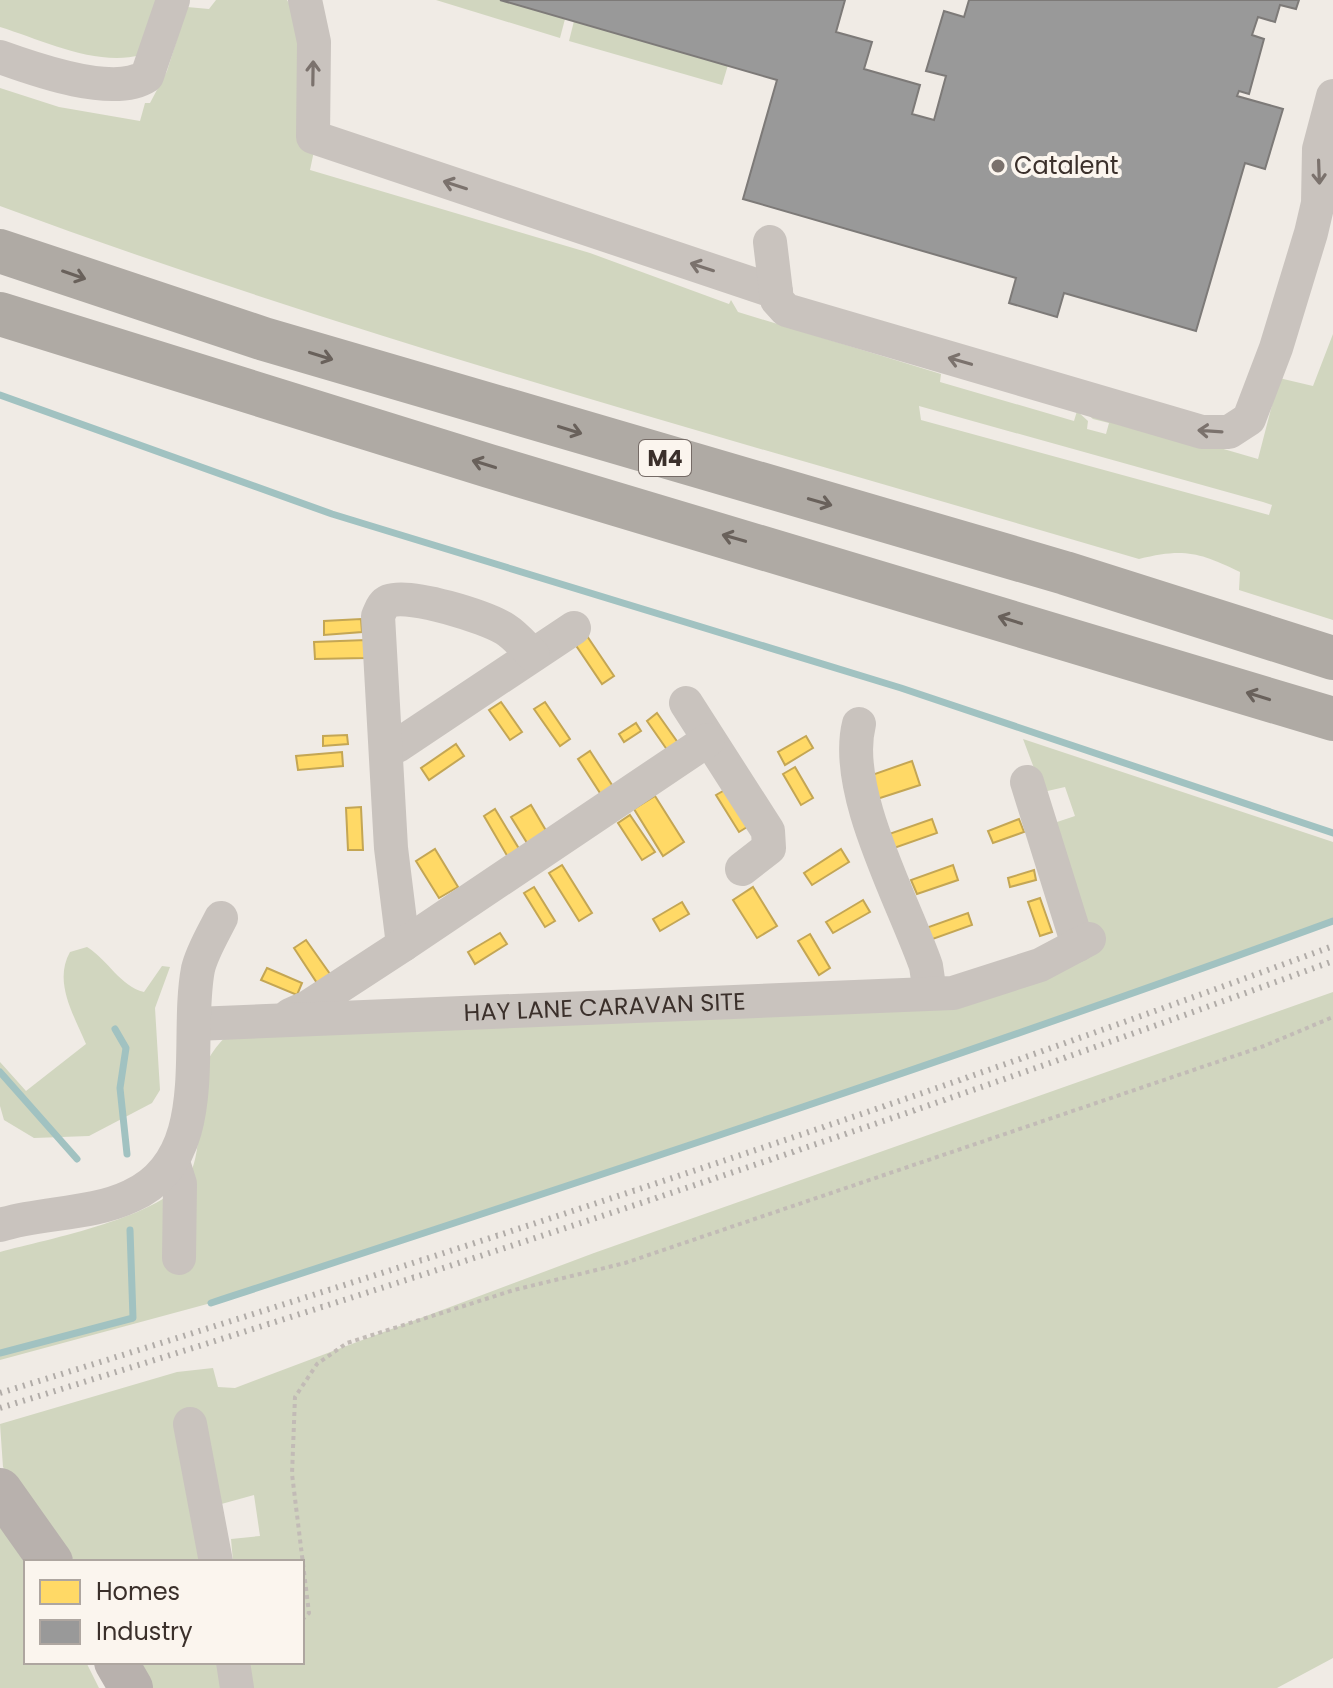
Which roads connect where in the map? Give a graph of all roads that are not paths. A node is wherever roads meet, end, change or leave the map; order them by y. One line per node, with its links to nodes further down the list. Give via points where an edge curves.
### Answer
1 (173, 0): 3 (street, via 147,76 139,81 104,84)
2 (306, 5): 7 (street, one-way to 2, via 313,137 314,42)
3 (0, 57)
4 (1333, 96): 7 (street, one-way to 7, via 1319,149 1318,203 1276,348 1249,419 1229,432 1202,432 786,310)
5 (770, 242): 7 (street)
6 (0, 251): 11 (highway, M4, one-way to 11, via 264,339 1065,573)
7 (776, 292)
8 (0, 314): 13 (highway, M4, one-way to 8)
9 (574, 628): 10 (street)
10 (533, 655): 16 (street, via 397,746); 16 (street, via 514,635 484,619 414,600 383,605 377,626)
11 (1333, 658)
12 (686, 703): 15 (street)
13 (1333, 719)
14 (859, 724): 21 (street, via 854,752 859,788 926,966)
15 (708, 740): 18 (street, via 768,831 769,848); 20 (street, HAY LANE CARAVAN SITE)
16 (386, 748): 20 (street)
17 (1027, 782): 21 (street, HAY LANE CARAVAN SITE, via 1084,942 1002,979 953,993)
18 (742, 869)
19 (221, 918): 23 (street, via 198,971)
20 (403, 945): 22 (street, HAY LANE CARAVAN SITE, via 308,1007)
21 (930, 993): 22 (street, HAY LANE CARAVAN SITE)
22 (278, 1020): 23 (street, HAY LANE CARAVAN SITE)
23 (195, 1024): 24 (street, via 185,1129)
24 (173, 1162): 25 (street, via 149,1187 119,1201); 26 (street, via 180,1184)
25 (0, 1225)
26 (179, 1258)
27 (190, 1424): 30 (street)
28 (0, 1490): 29 (main road)
29 (50, 1560)
30 (216, 1560)
31 (117, 1664): 33 (main road)
32 (233, 1664): 34 (street)
33 (131, 1688)
34 (237, 1688)

